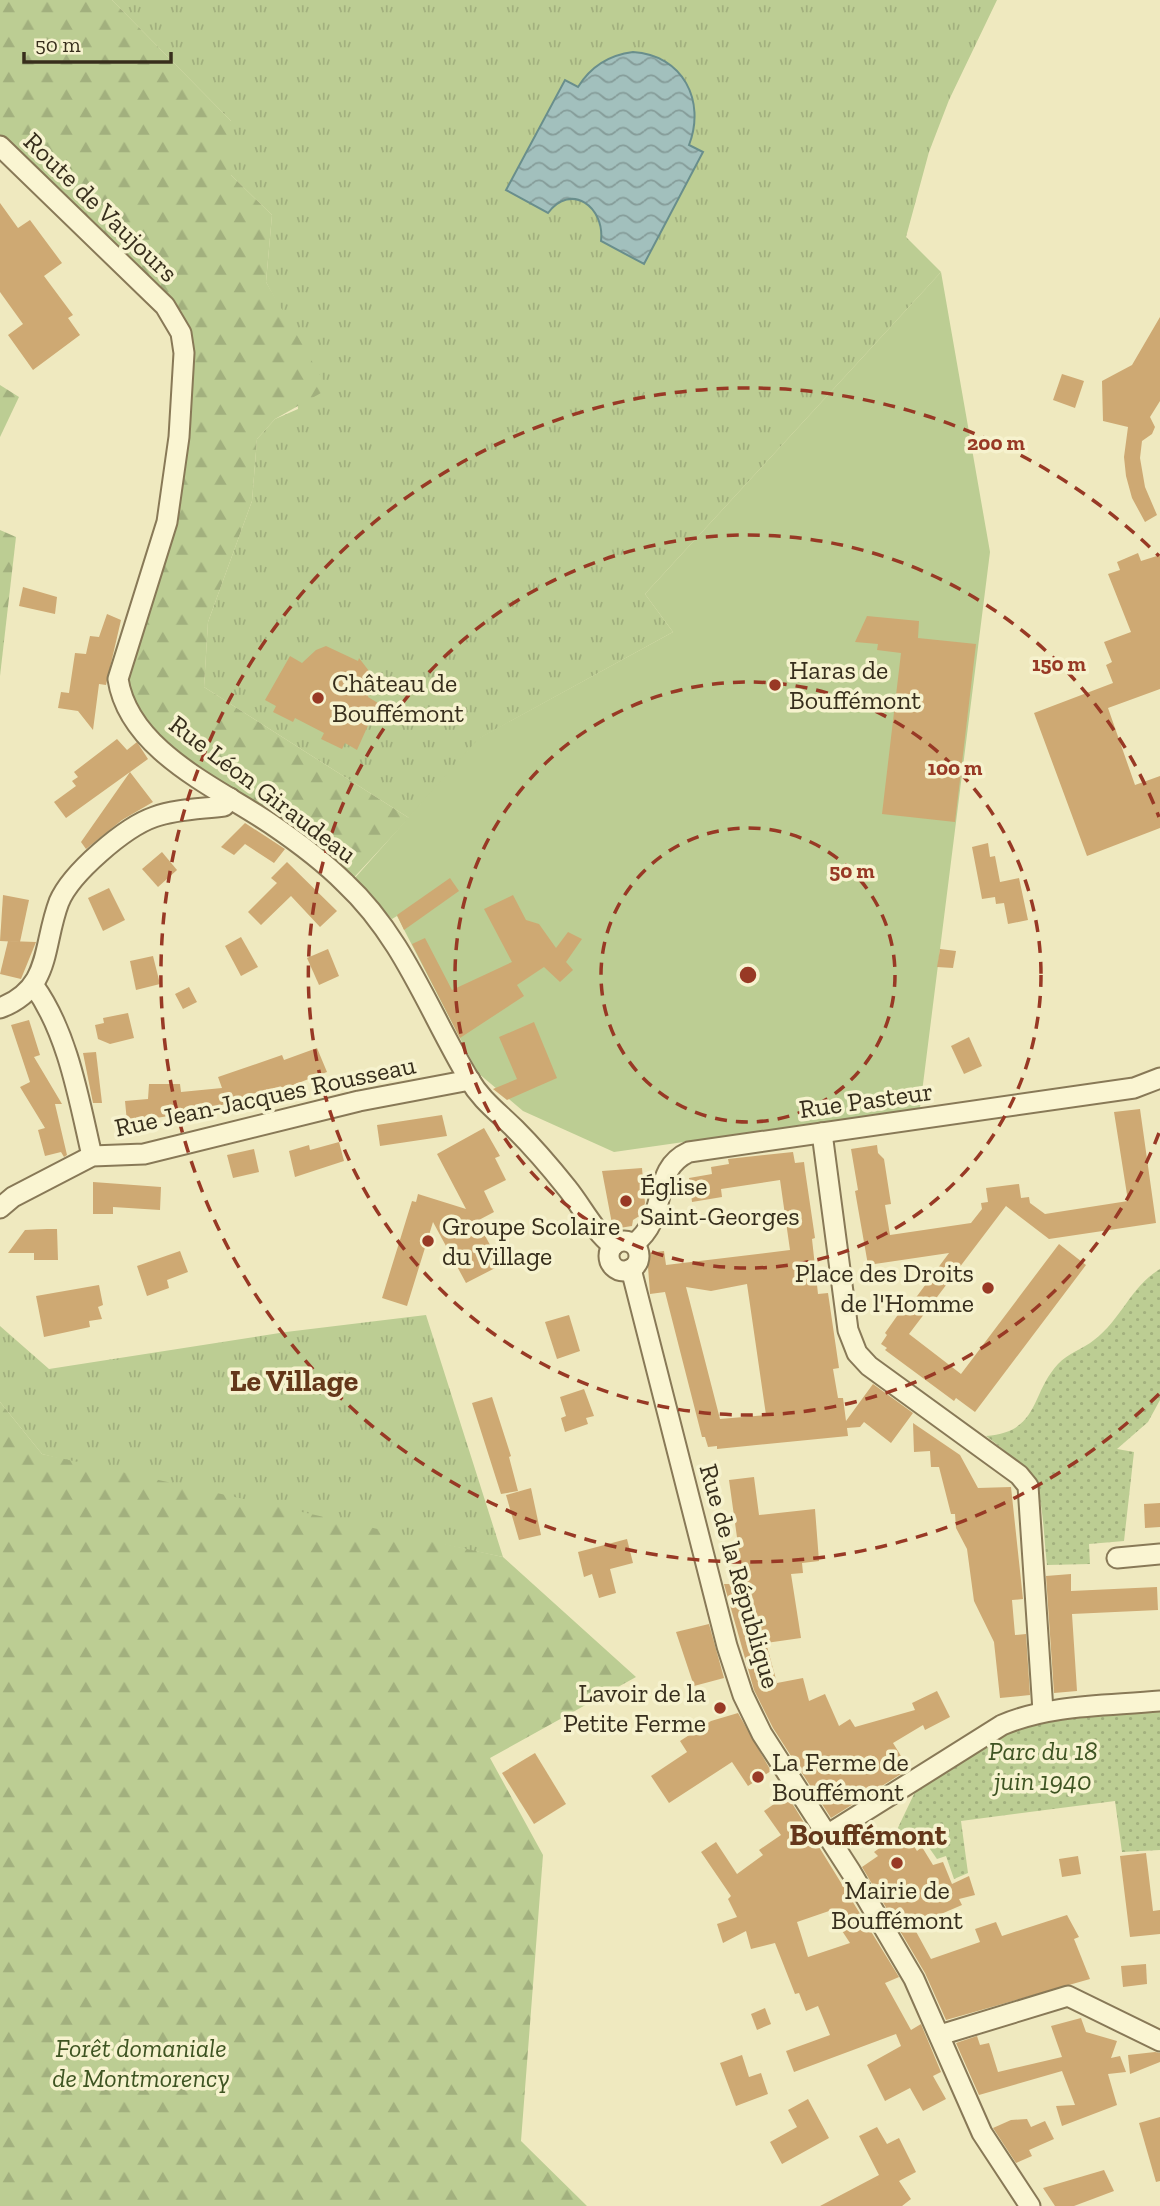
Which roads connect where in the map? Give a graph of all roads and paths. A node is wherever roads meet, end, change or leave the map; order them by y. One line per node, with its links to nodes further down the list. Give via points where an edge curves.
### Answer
1 (0, 146): 2 (street, Route de Vaujours)
2 (165, 306): 3 (street, Rue Léon Giraudeau, via 181,333 184,353 179,437 167,522 118,679 120,692 145,734)
3 (230, 798): 4 (street, via 224,806 152,818 70,881); 7 (street, Rue Léon Giraudeau, via 330,869 361,900 405,958)
4 (34, 986): 5 (street, via 17,1002); 9 (street, via 46,1002 68,1062)
5 (0, 1008)
6 (1160, 1078): 8 (street, Rue Pasteur, via 1134,1088)
7 (470, 1080): 9 (street, Rue Jean-Jacques Rousseau, via 359,1101 144,1154); 12 (street, Rue Léon Giraudeau)
8 (822, 1133): 11 (street, Rue Pasteur, via 682,1156 663,1181 652,1226); 17 (street, via 848,1330 857,1353 900,1390 1020,1475 1028,1486)
9 (92, 1156): 10 (street, Rue Jean-Jacques Rousseau, via 13,1196)
10 (0, 1208)
11 (634, 1244): 12 (street, via 625,1241); 13 (street, via 639,1258)
12 (613, 1246): 13 (street, via 609,1254 613,1266)
13 (631, 1269): 18 (street, Rue de la République, via 743,1695 789,1780)
14 (1160, 1554): 15 (street)
15 (1117, 1558)
16 (1160, 1701): 17 (street)
17 (1043, 1711): 18 (street, via 1002,1725)
18 (827, 1835): 19 (street, Rue de la République, via 914,1979)
19 (940, 2035): 20 (street, via 1068,1996); 21 (street, Rue de la République, via 982,2133)
20 (1160, 2041)
21 (1030, 2206)

